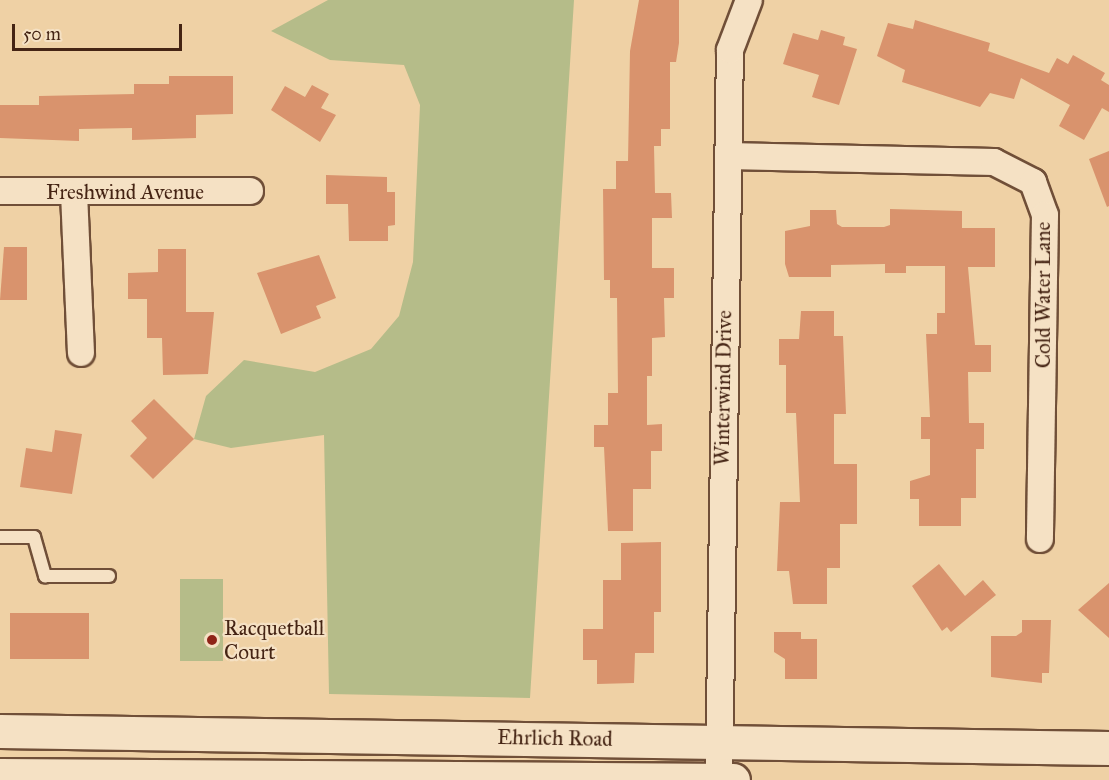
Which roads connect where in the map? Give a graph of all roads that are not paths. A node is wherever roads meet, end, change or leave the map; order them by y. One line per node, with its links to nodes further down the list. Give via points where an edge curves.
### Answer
1 (749, 0): 2 (street, Winterwind Drive, via 730,50)
2 (728, 156): 8 (street, Cold Water Lane, via 994,162 1033,182 1045,215); 11 (street, Winterwind Drive)
3 (0, 191): 5 (street, Freshwind Avenue)
4 (250, 191): 5 (street, Freshwind Avenue)
5 (74, 193): 6 (street)
6 (81, 353)
7 (0, 537): 9 (lane, via 34,537 45,576)
8 (1040, 539)
9 (109, 576)
10 (0, 731): 11 (main road, Ehrlich Road)
11 (716, 741): 12 (main road, Ehrlich Road); 14 (street, Winterwind Drive)
12 (1109, 748)
13 (0, 775): 14 (main road, Ehrlich Road)
14 (718, 780): 15 (main road, Ehrlich Road)
15 (733, 780)

